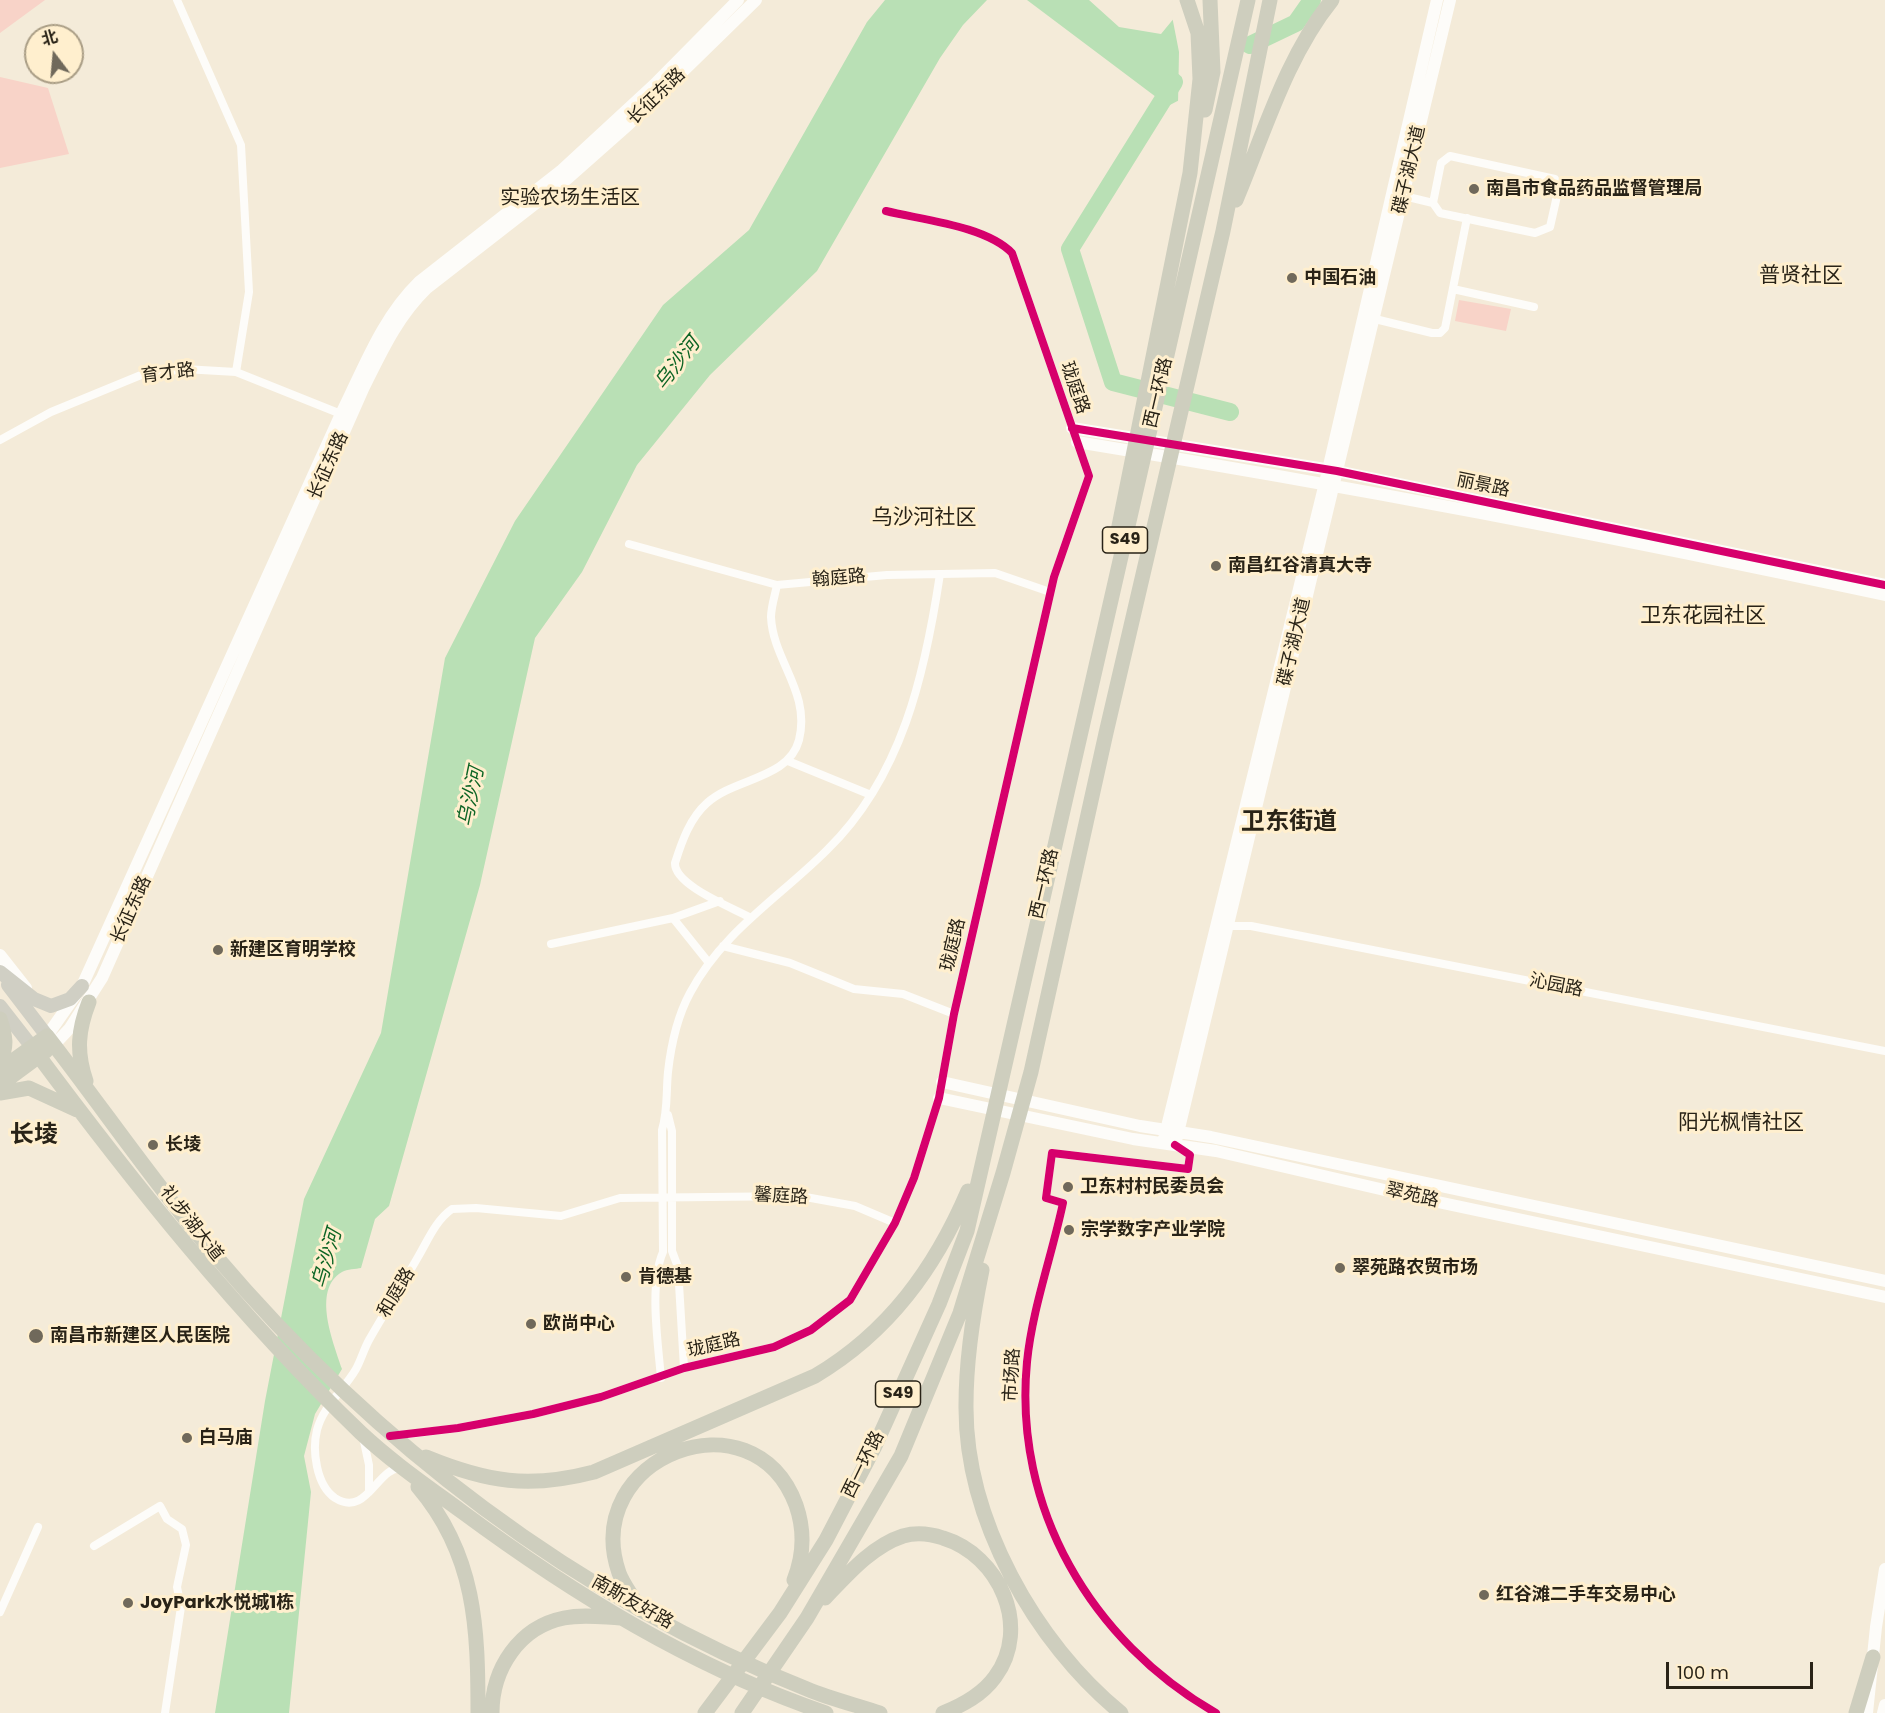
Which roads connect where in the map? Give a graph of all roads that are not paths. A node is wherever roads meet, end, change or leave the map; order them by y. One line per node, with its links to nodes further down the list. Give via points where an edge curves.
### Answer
1 (177, 0): 20 (street, via 242,145 249,292)
2 (738, 0): 21 (main road, 长征东路, via 562,170 401,299)
3 (756, 0): 47 (main road, 长征东路, via 593,156 427,288 394,328 363,389)
4 (1187, 0): 11 (highway, via 1198,33 1200,79)
5 (1210, 0): 11 (highway, via 1213,72)
6 (1248, 0): 33 (highway, 西一环路 / S49)
7 (1270, 0): 16 (highway, 西一环路 / S49)
8 (1332, 0): 16 (highway, via 1266,119)
9 (1437, 0): 25 (main road, 碟子湖大道)
10 (1450, 0): 12 (main road, 碟子湖大道)
11 (1190, 173): 33 (highway, via 1120,516)
12 (1404, 196): 13 (street); 19 (main road, 碟子湖大道)
13 (1433, 204): 15 (street, via 1440,213); 15 (street, via 1441,163 1450,156 1555,179 1558,187 1550,227 1544,232)
14 (886, 211): 22 (street, 珑庭路, via 985,235 1001,242 1012,253)
15 (1467, 218): 17 (street)
16 (1223, 231): 66 (highway, 西一环路 / S49, via 1031,1072)
17 (1452, 289): 18 (street); 19 (street, via 1445,328 1440,333)
18 (1534, 307)
19 (1375, 319): 25 (main road, 碟子湖大道)
20 (236, 372): 21 (street, 育才路); 23 (street, 育才路, via 184,369 141,375 51,411)
21 (341, 414): 45 (main road, 长征东路)
22 (1072, 428): 24 (street, 珑庭路); 25 (main road, 丽景路)
23 (0, 440)
24 (1077, 442): 26 (main road, 丽景路); 31 (street, 珑庭路, via 1089,476)
25 (1333, 470): 26 (main road, 碟子湖大道); 30 (main road, 丽景路)
26 (1329, 483): 32 (main road, 丽景路); 39 (main road, 碟子湖大道); 63 (main road, 碟子湖大道)
27 (629, 544): 29 (street, 翰庭路)
28 (940, 574): 29 (street, 翰庭路); 31 (street, 翰庭路, via 995,573); 35 (street, via 925,667 912,713)
29 (777, 585): 34 (street, via 772,625 779,652 795,685 801,722 799,741)
30 (1885, 585)
31 (1050, 592): 49 (street, 珑庭路)
32 (1885, 595)
33 (1110, 608): 65 (highway, 西一环路 / S49)
34 (788, 761): 35 (street); 36 (street, via 718,794 688,828 675,863 677,874)
35 (871, 795): 37 (street, via 829,849)
36 (720, 901): 37 (street); 38 (street)
37 (749, 917): 41 (street)
38 (673, 918): 40 (street); 43 (street)
39 (1227, 926): 53 (street, 沁园路, via 1251,926); 63 (main road, 碟子湖大道)
40 (551, 944)
41 (723, 946): 43 (street); 49 (street, via 790,963 854,989 903,994)
42 (0, 955): 46 (main road)
43 (708, 963): 67 (street, via 689,995 675,1032 662,1130)
44 (0, 974): 46 (main road); 52 (main road, 礼步湖大道)
45 (82, 986): 46 (main road, via 59,1005); 52 (main road, 长征东路)
46 (34, 999)
47 (89, 1002): 52 (main road, 长征东路); 59 (highway, via 81,1021 78,1049)
48 (0, 1006): 54 (main road, 礼步湖大道)
49 (954, 1014): 57 (street, 珑庭路)
50 (0, 1019): 51 (highway)
51 (3, 1031): 55 (highway, via 5,1050)
52 (50, 1040): 54 (highway); 59 (highway, 礼步湖大道)
53 (1885, 1051)
54 (35, 1052): 56 (highway); 58 (highway); 62 (highway, 礼步湖大道)
55 (0, 1061)
56 (0, 1070)
57 (942, 1082): 61 (street, 珑庭路); 63 (main road, 翠苑路)
58 (0, 1085)
59 (90, 1092): 73 (highway, 礼步湖大道, via 213,1254)
60 (0, 1093): 62 (highway, via 29,1088)
61 (939, 1098): 64 (main road, 翠苑路); 68 (street, 珑庭路)
62 (80, 1111): 73 (highway, 礼步湖大道, via 202,1265 272,1343)
63 (1172, 1131): 64 (main road, 碟子湖大道); 69 (main road, 翠苑路)
64 (1169, 1144): 70 (main road, 翠苑路); 99 (street, 市场路, via 1190,1155 1188,1169 1052,1153 1046,1198 1063,1203 1033,1322 1027,1363 1026,1420 1032,1473 1041,1505 1062,1552 1087,1593 1132,1647 1176,1687)
65 (981, 1160): 76 (highway, via 956,1218 898,1308 844,1359 815,1376 573,1478 524,1483 497,1480 465,1473); 84 (highway, 西一环路 / S49, via 967,1231 939,1304 832,1530)
66 (1003, 1173): 86 (highway, 西一环路 / S49, via 960,1313 901,1456); 98 (highway, via 976,1300 970,1355 966,1407 972,1462 986,1515 1007,1570 1032,1614 1065,1660)
67 (667, 1196): 68 (street, 馨庭路, via 800,1196 855,1206); 71 (street, via 672,1251 678,1267); 72 (street, via 663,1252 658,1266); 78 (street, 和庭路, via 620,1198 561,1216 462,1208 444,1215 382,1316 356,1370 322,1415 316,1433 316,1460 328,1492 347,1502)
68 (895, 1223): 71 (street, 珑庭路, via 850,1300 811,1330 774,1347)
69 (1885, 1281)
70 (1885, 1297)
71 (684, 1368): 72 (street, 珑庭路)
72 (661, 1378): 75 (street, 珑庭路, via 534,1414)
73 (346, 1406): 74 (highway, 礼步湖大道); 75 (highway, 礼步湖大道)
74 (362, 1434): 77 (highway, 礼步湖大道); 78 (street, via 369,1465)
75 (390, 1436): 76 (highway, 礼步湖大道)
76 (408, 1449): 82 (highway, 南斯友好路, via 552,1558)
77 (403, 1469): 78 (street, 和庭路, via 392,1469); 85 (highway, 南斯友好路, via 533,1565); 91 (highway, via 429,1500 463,1565 477,1626)
78 (369, 1492)
79 (38, 1527): 83 (street)
80 (94, 1546): 90 (street, via 160,1506 185,1536 177,1587 181,1607)
81 (1885, 1569): 87 (main road)
82 (639, 1608): 84 (highway, via 620,1575 615,1555 616,1517 623,1498 634,1480 663,1456 700,1445 742,1449 773,1468 792,1496 799,1513 803,1548); 96 (highway, 南斯友好路, via 808,1690)
83 (0, 1612)
84 (780, 1613): 93 (highway, 西一环路 / S49)
85 (624, 1618): 89 (highway, 南斯友好路, via 731,1677); 92 (highway, via 563,1618 530,1633 506,1657 492,1696)
86 (807, 1618): 94 (highway, 西一环路 / S49); 97 (highway, via 844,1578 904,1536 929,1533 960,1543 996,1575 1011,1625 1007,1651 996,1676 962,1706)
87 (1873, 1657): 100 (highway); 101 (main road)
88 (1885, 1705): 102 (main road)
89 (813, 1710): 95 (highway, 南斯友好路)
90 (165, 1713)
91 (478, 1713)
92 (492, 1713)
93 (705, 1713)
94 (742, 1713)
95 (826, 1713)
96 (880, 1713)
97 (943, 1713)
98 (1121, 1713)
99 (1216, 1713)
100 (1856, 1713)
101 (1868, 1713)
102 (1883, 1713)

